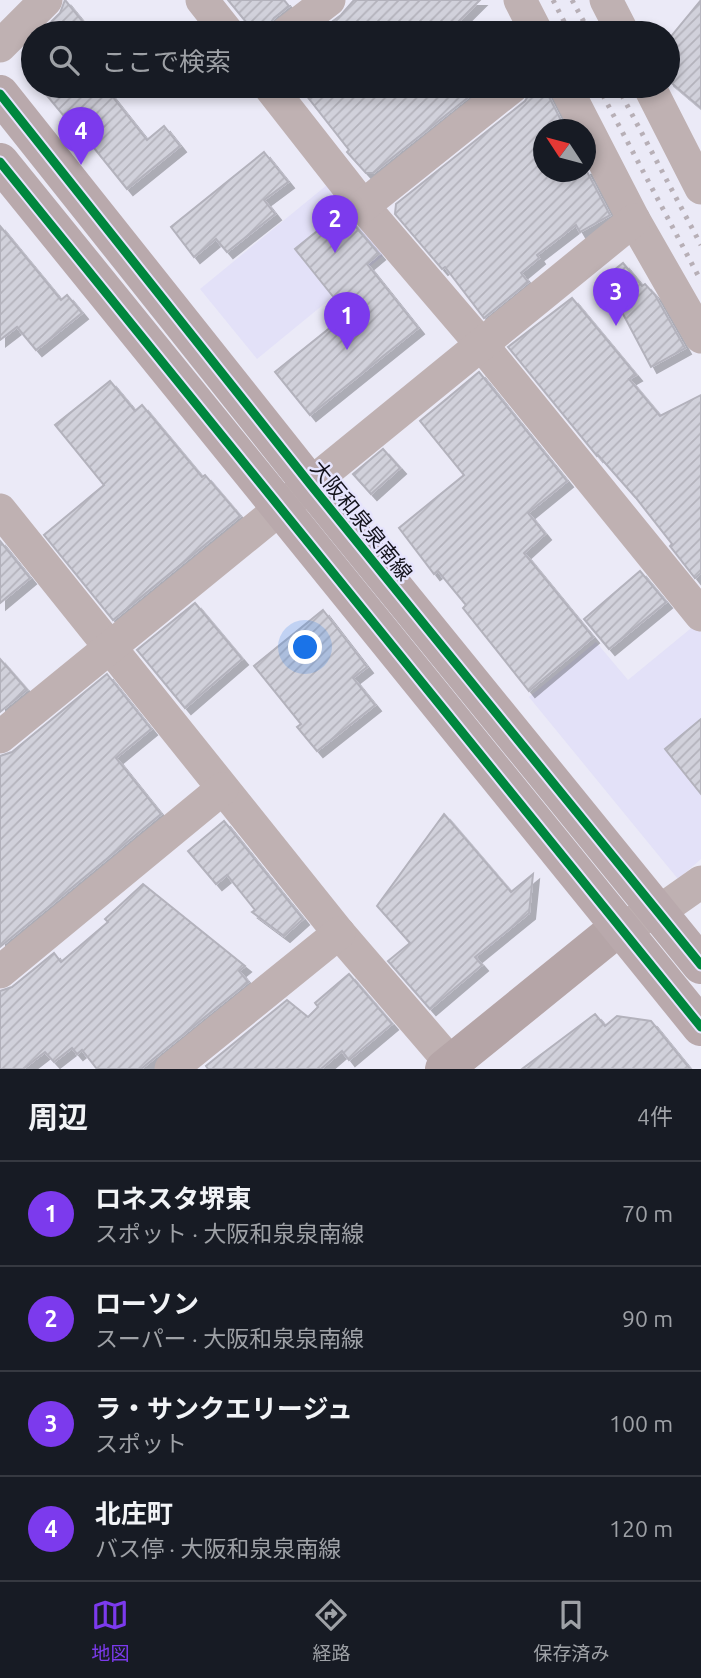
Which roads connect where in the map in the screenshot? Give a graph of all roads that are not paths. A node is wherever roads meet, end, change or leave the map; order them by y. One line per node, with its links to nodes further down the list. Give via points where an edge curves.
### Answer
1 (46, 0): 6 (street)
2 (202, 0): 7 (street)
3 (329, 0): 8 (street)
4 (520, 0): 9 (street)
5 (606, 0): 10 (street)
6 (25, 21)
7 (219, 21)
8 (302, 21)
9 (531, 21)
10 (617, 21)
11 (21, 25): 12 (street)
12 (0, 46)
13 (0, 94): 24 (main road, 大阪和泉泉南線)
14 (278, 98): 20 (street)
15 (498, 98): 20 (street)
16 (571, 98): 21 (street)
17 (656, 98): 19 (street)
18 (0, 162): 25 (main road)
19 (698, 174)
20 (363, 206): 23 (street)
21 (634, 220): 22 (street); 23 (street)
22 (701, 337)
23 (481, 344): 24 (street); 27 (street)
24 (310, 484): 25 (street); 32 (main road, 大阪和泉泉南線)
25 (280, 509): 28 (street); 33 (main road)
26 (0, 510): 28 (street)
27 (701, 615)
28 (110, 647): 29 (street); 30 (street)
29 (0, 737)
30 (222, 789): 34 (street); 36 (street)
31 (701, 882): 32 (street)
32 (657, 913): 33 (street); 35 (main road, 大阪和泉泉南線)
33 (619, 927): 37 (main road); 38 (street)
34 (339, 933): 38 (street); 39 (street)
35 (701, 965)
36 (0, 972)
37 (701, 1027)
38 (450, 1067)
39 (172, 1069)

